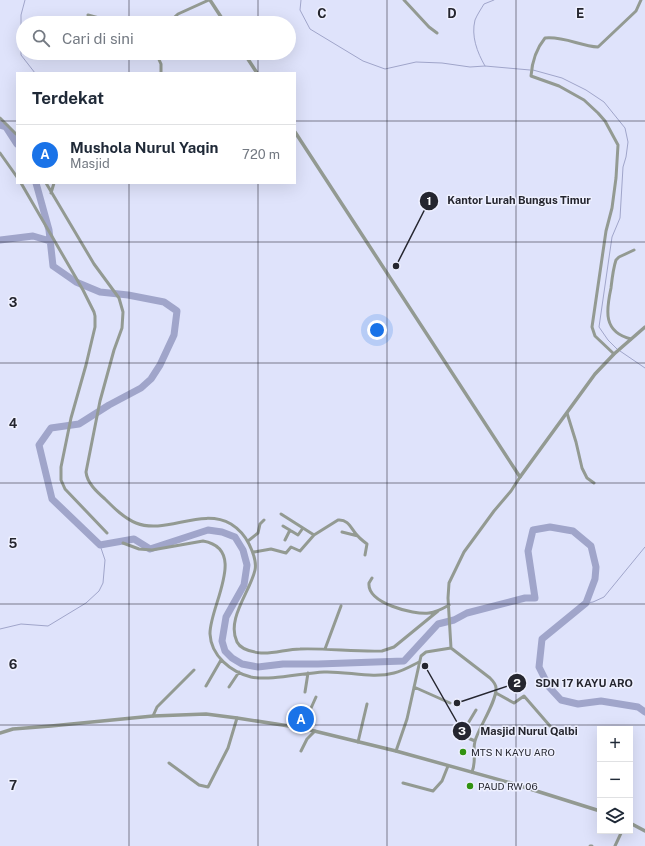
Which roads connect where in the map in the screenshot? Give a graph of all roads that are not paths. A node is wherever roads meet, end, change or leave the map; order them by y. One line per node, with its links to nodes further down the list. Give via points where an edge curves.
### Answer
1 (210, 0): 6 (street); 7 (street)
2 (404, 0): 8 (street)
3 (641, 0): 25 (street, via 636,11 600,46 545,38 532,65 531,76 559,86 584,100 605,121 618,145 612,208 606,231 592,327 595,336)
4 (88, 15): 5 (street)
5 (91, 16)
6 (176, 16)
7 (220, 16)
8 (437, 33)
9 (159, 60): 11 (street)
10 (249, 60): 12 (street)
11 (161, 72)
12 (256, 72)
13 (0, 118): 14 (street)
14 (16, 134)
15 (296, 134): 27 (street)
16 (0, 153): 17 (street)
17 (16, 176)
18 (21, 184): 35 (street, via 94,312 95,326 61,467 63,484 68,493)
19 (47, 184): 21 (street)
20 (54, 184): 21 (street)
21 (51, 192): 39 (street, via 94,264 119,298 123,312 122,328 100,401 86,472 90,483 124,516 141,525 205,518 222,520 231,524)
22 (634, 250): 24 (street, via 616,260 607,306 614,331)
23 (645, 328): 24 (street)
24 (630, 340): 25 (street)
25 (615, 353): 26 (street, via 595,374)
26 (567, 413): 27 (street); 28 (street, via 582,468 587,478)
27 (520, 477): 44 (street, via 464,552 448,587)
28 (594, 483)
29 (281, 514): 32 (street)
30 (264, 520): 39 (street, via 260,523 258,533)
31 (283, 526): 33 (street)
32 (303, 528): 33 (street, via 299,535); 36 (street)
33 (290, 530): 38 (street)
34 (342, 532): 37 (street)
35 (107, 533)
36 (314, 535): 37 (street, via 340,520 350,525); 41 (street, via 300,551 292,547 286,553 271,549)
37 (358, 536): 42 (street, via 367,544)
38 (286, 540)
39 (249, 541): 41 (street)
40 (123, 543): 49 (street, via 144,550 203,541 216,546 223,555 225,566 210,633)
41 (254, 552): 48 (street, via 255,570 235,622 234,633 240,647 261,653 292,649)
42 (365, 555)
43 (372, 578): 46 (street, via 369,583 370,590 389,605 412,612)
44 (449, 605): 46 (street); 47 (street)
45 (341, 606): 48 (street)
46 (438, 612): 48 (street, via 389,650 371,652)
47 (451, 648): 50 (street, via 426,652); 58 (street, via 494,681)
48 (325, 649)
49 (220, 661): 52 (street); 54 (street)
50 (419, 662): 53 (street, via 392,674); 56 (street)
51 (194, 670): 63 (street, via 157,707)
52 (238, 672): 53 (street, via 258,678); 55 (street)
53 (308, 673): 57 (street)
54 (206, 686)
55 (229, 687)
56 (414, 687): 60 (street); 74 (street, via 408,719)
57 (305, 692)
58 (496, 693): 65 (street, via 514,703 524,696); 71 (street)
59 (316, 697): 66 (street)
60 (450, 703)
61 (367, 704): 72 (street)
62 (476, 710): 70 (street)
63 (153, 716): 64 (street, via 206,714); 68 (street, via 13,729)
64 (237, 718): 66 (street); 75 (street, via 228,748 208,787 200,785)
65 (550, 726)
66 (302, 728): 67 (street)
67 (315, 731): 72 (street); 73 (street, via 307,738)
68 (0, 733)
69 (455, 734): 70 (street)
70 (461, 735): 71 (street)
71 (475, 740): 77 (street, via 475,764)
72 (358, 742): 74 (street)
73 (301, 751)
74 (396, 751): 76 (street)
75 (169, 763)
76 (448, 766): 77 (street); 78 (street, via 442,781 433,791)
77 (472, 772): 79 (street)
78 (403, 783)
79 (597, 810)
80 (633, 825): 81 (street)
81 (645, 831)
82 (621, 834): 83 (street)
83 (615, 846)

